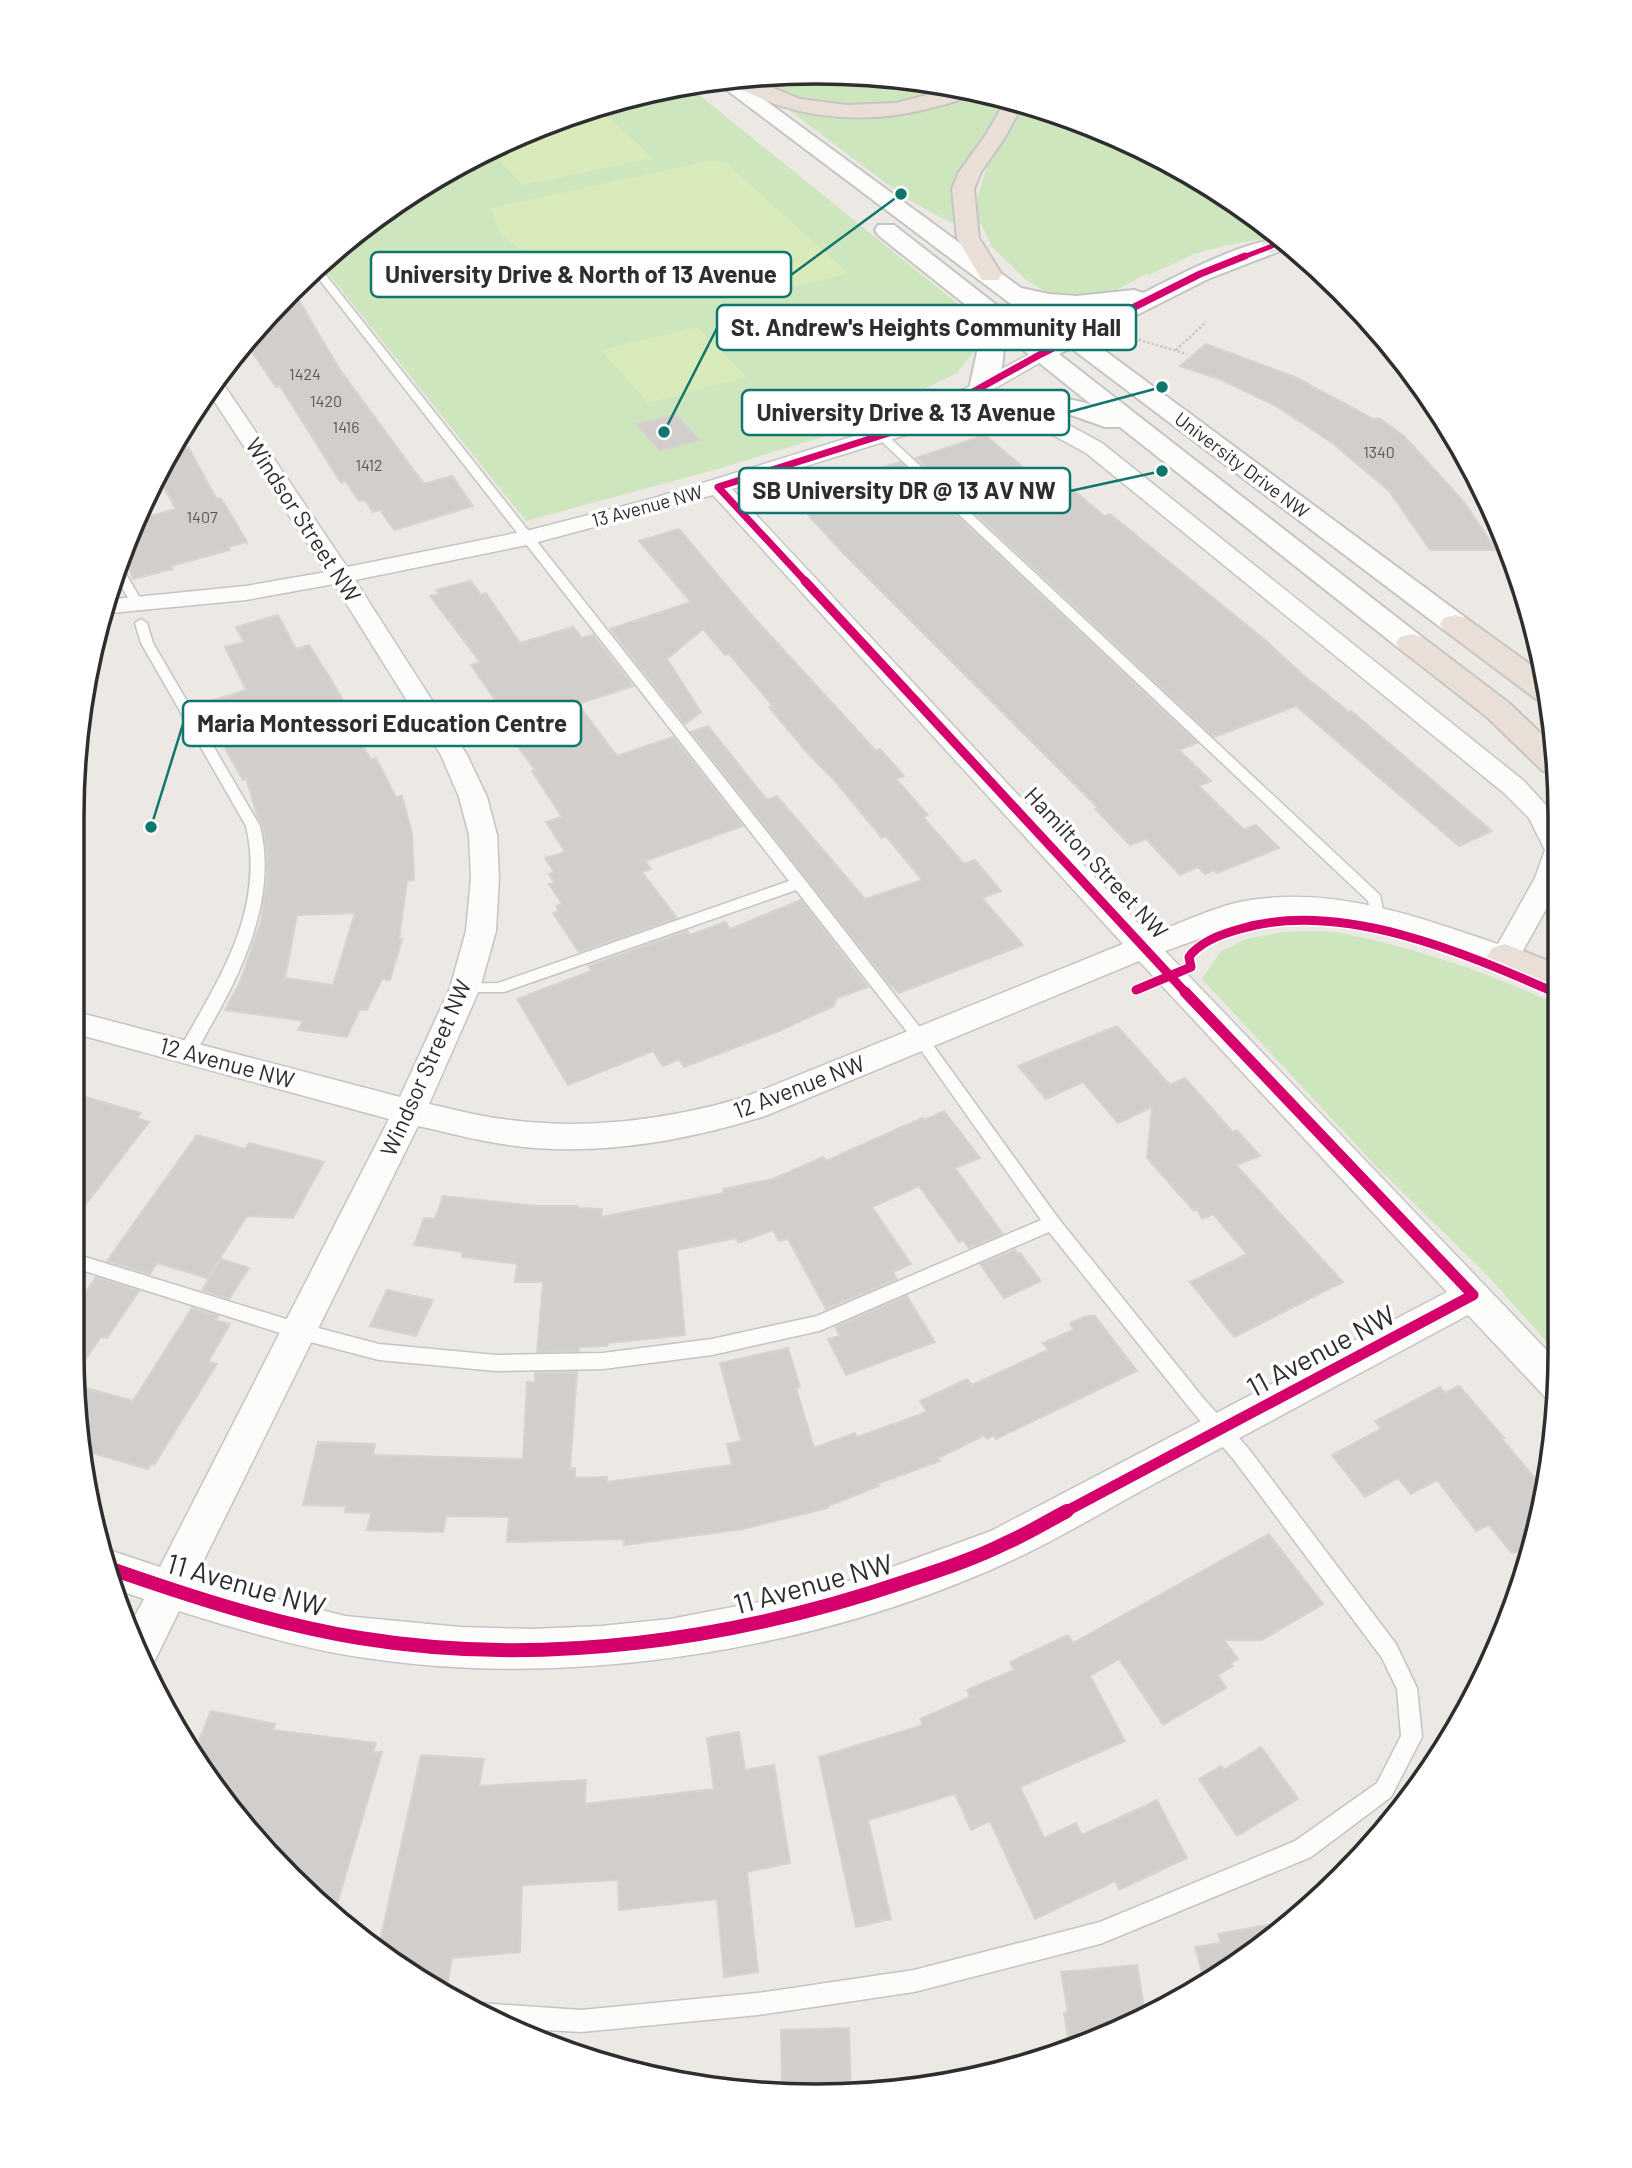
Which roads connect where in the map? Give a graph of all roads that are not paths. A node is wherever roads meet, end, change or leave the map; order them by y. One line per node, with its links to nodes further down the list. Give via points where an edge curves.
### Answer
1 (753, 87): 4 (highway, via 806,106 847,111 910,107)
2 (720, 90): 6 (street, University Drive NW)
3 (721, 90): 9 (street, University Drive NW)
4 (947, 96)
5 (1009, 110): 9 (highway, via 963,189 968,238)
6 (763, 134)
7 (869, 217): 13 (street, University Drive NW)
8 (1274, 245): 12 (street, 13 Avenue NW)
9 (990, 275): 11 (street, University Drive NW)
10 (322, 276): 23 (lane)
11 (1011, 292): 12 (street, via 1066,304); 14 (street, University Drive NW)
12 (1164, 292): 14 (street, 13 Avenue NW)
13 (976, 300): 15 (street, University Drive NW); 16 (street, via 992,332 992,353)
14 (1071, 338): 15 (street, 13 Avenue NW); 28 (street, University Drive NW)
15 (1041, 354): 16 (street, 13 Avenue NW); 20 (street, University Drive NW)
16 (982, 389): 18 (street, 13 Avenue NW)
17 (219, 392): 24 (street, Windsor Street NW)
18 (914, 425): 20 (street, via 1055,404); 21 (street, 13 Avenue NW)
19 (1059, 429): 32 (street, via 1094,448 1514,787 1541,814)
20 (1143, 432): 29 (street, University Drive NW)
21 (882, 436): 22 (street, 13 Avenue NW); 35 (lane, via 1375,899)
22 (718, 488): 23 (street, 13 Avenue NW); 36 (street, Hamilton Street NW)
23 (527, 538): 24 (street, 13 Avenue NW); 34 (lane)
24 (341, 577): 27 (street, 13 Avenue NW); 39 (street, Windsor Street NW, via 454,755 473,797 485,878 481,930)
25 (123, 581): 27 (lane)
26 (114, 609): 27 (street, 13 Avenue NW)
27 (139, 614): 42 (lane, via 147,643 253,826 258,852 252,908 236,956 221,996)
28 (1455, 624): 30 (highway)
29 (1411, 643): 31 (highway, via 1498,710)
30 (1536, 684)
31 (1545, 755)
32 (1548, 829)
33 (1548, 879): 37 (street)
34 (800, 884): 39 (lane, via 499,988); 41 (lane)
35 (1377, 915): 36 (street, 12 Avenue NW, via 1313,906 1250,910); 37 (street, 12 Avenue NW)
36 (1145, 947): 41 (street, 12 Avenue NW); 46 (street, Hamilton Street NW)
37 (1505, 957): 38 (highway)
38 (1548, 976)
39 (465, 988): 43 (street, Windsor Street NW)
40 (84, 1025): 42 (street, 12 Avenue NW)
41 (920, 1038): 43 (street, 12 Avenue NW, via 754,1107 662,1129 544,1135 490,1130); 44 (lane)
42 (186, 1052): 43 (street, 12 Avenue NW)
43 (409, 1112): 47 (street, Windsor Street NW)
44 (1052, 1223): 47 (lane, via 819,1323 712,1347 603,1360 496,1363 379,1352); 49 (lane)
45 (84, 1264): 47 (lane)
46 (1473, 1295): 48 (street, Hamilton Street NW); 49 (street, 11 Avenue NW)
47 (299, 1331): 51 (street, Windsor Street NW)
48 (1547, 1374)
49 (1221, 1431): 51 (street, 11 Avenue NW, via 1005,1544 931,1576 769,1623 680,1640 503,1649 415,1644 330,1633); 53 (lane, via 1389,1651 1407,1688 1412,1737 1384,1790 1303,1849 1100,1933 914,1981 758,2004 581,2021)
50 (118, 1571): 51 (street, 11 Avenue NW)
51 (169, 1589): 52 (street, Windsor Street NW)
52 (144, 1641)
53 (508, 2016)

